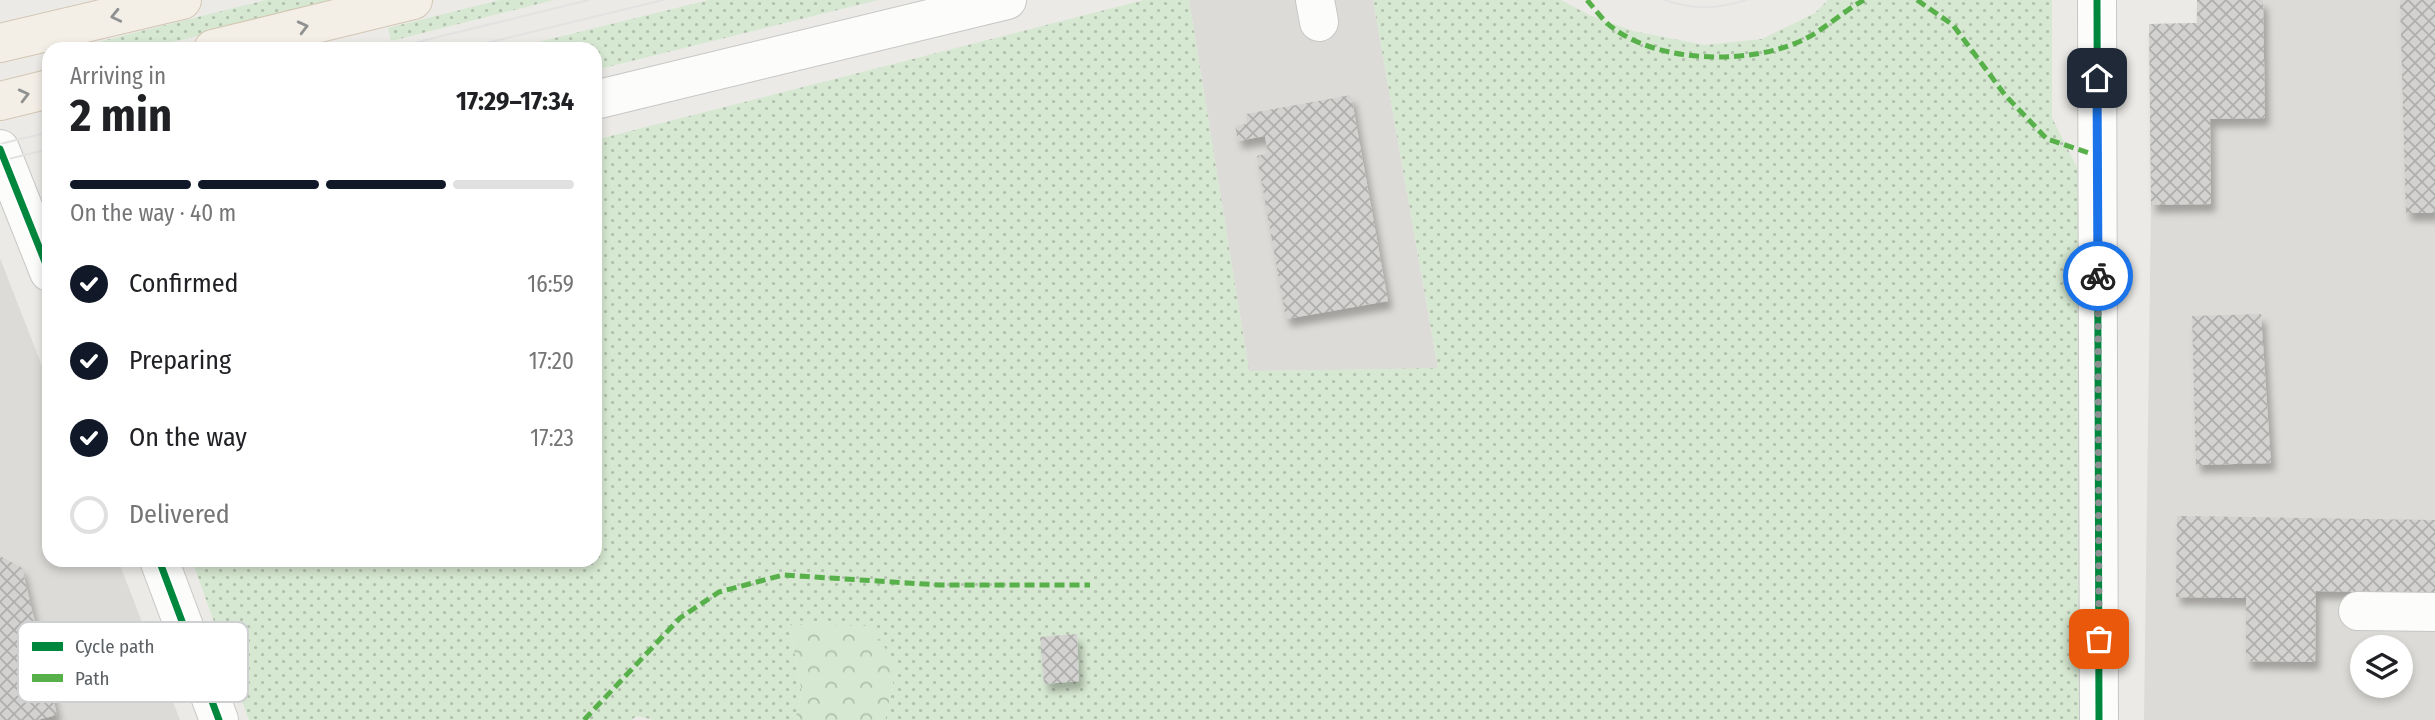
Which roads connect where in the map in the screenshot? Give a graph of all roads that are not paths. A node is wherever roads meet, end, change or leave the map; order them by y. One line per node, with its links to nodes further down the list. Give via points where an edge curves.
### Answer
1 (182, 0): 6 (main road, one-way to 6)
2 (413, 0): 5 (main road, one-way to 2)
3 (1007, 0): 8 (street)
4 (2097, 0): 18 (street)
5 (242, 42)
6 (0, 43)
7 (42, 91): 9 (main road, one-way to 7)
8 (602, 98)
9 (0, 101)
10 (0, 149): 11 (street)
11 (42, 243)
12 (162, 567): 15 (street)
13 (2358, 611): 14 (street)
14 (2435, 612)
15 (182, 622)
16 (212, 702): 17 (street)
17 (219, 720)
18 (2099, 720)

